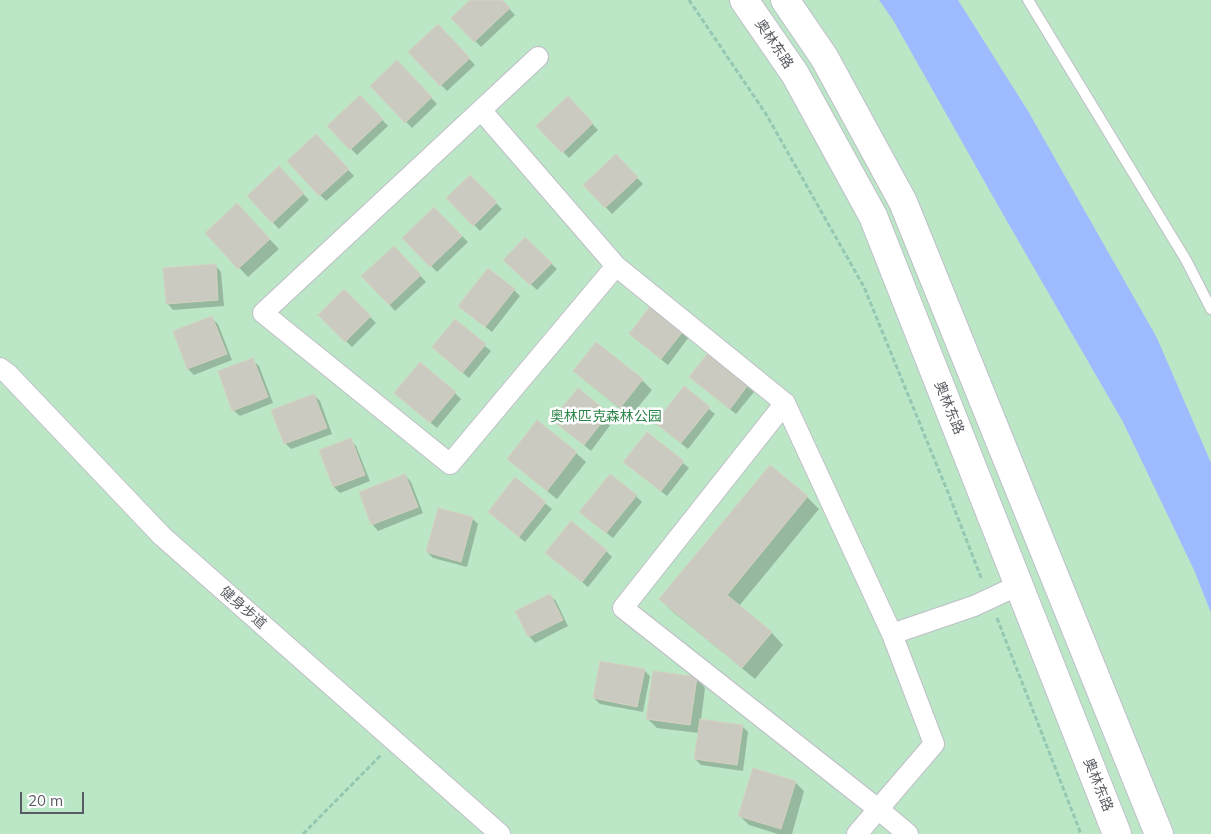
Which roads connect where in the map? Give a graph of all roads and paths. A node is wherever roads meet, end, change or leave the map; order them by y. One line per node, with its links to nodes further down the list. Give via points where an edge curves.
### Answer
1 (689, 0): 12 (path, via 766,114 864,287)
2 (744, 0): 11 (main road, 奥林东路, via 795,74 873,216)
3 (785, 0): 22 (main road, via 824,57 903,202)
4 (1028, 0): 8 (lane, via 1186,260)
5 (538, 57): 6 (street)
6 (481, 110): 7 (street); 7 (street, via 263,313 450,464)
7 (616, 266): 10 (street)
8 (1211, 309)
9 (0, 368): 14 (street, 健身步道, via 162,536)
10 (786, 404): 13 (street); 15 (street, via 623,608)
11 (1019, 585): 12 (street); 21 (main road, 奥林东路)
12 (989, 598): 13 (street); 20 (path)
13 (892, 634): 15 (street, via 934,744)
14 (394, 741): 16 (path); 17 (street, 健身步道)
15 (878, 809): 18 (street); 19 (street)
16 (303, 834)
17 (500, 834)
18 (857, 834)
19 (908, 834)
20 (1081, 834)
21 (1117, 834)
22 (1159, 834)

